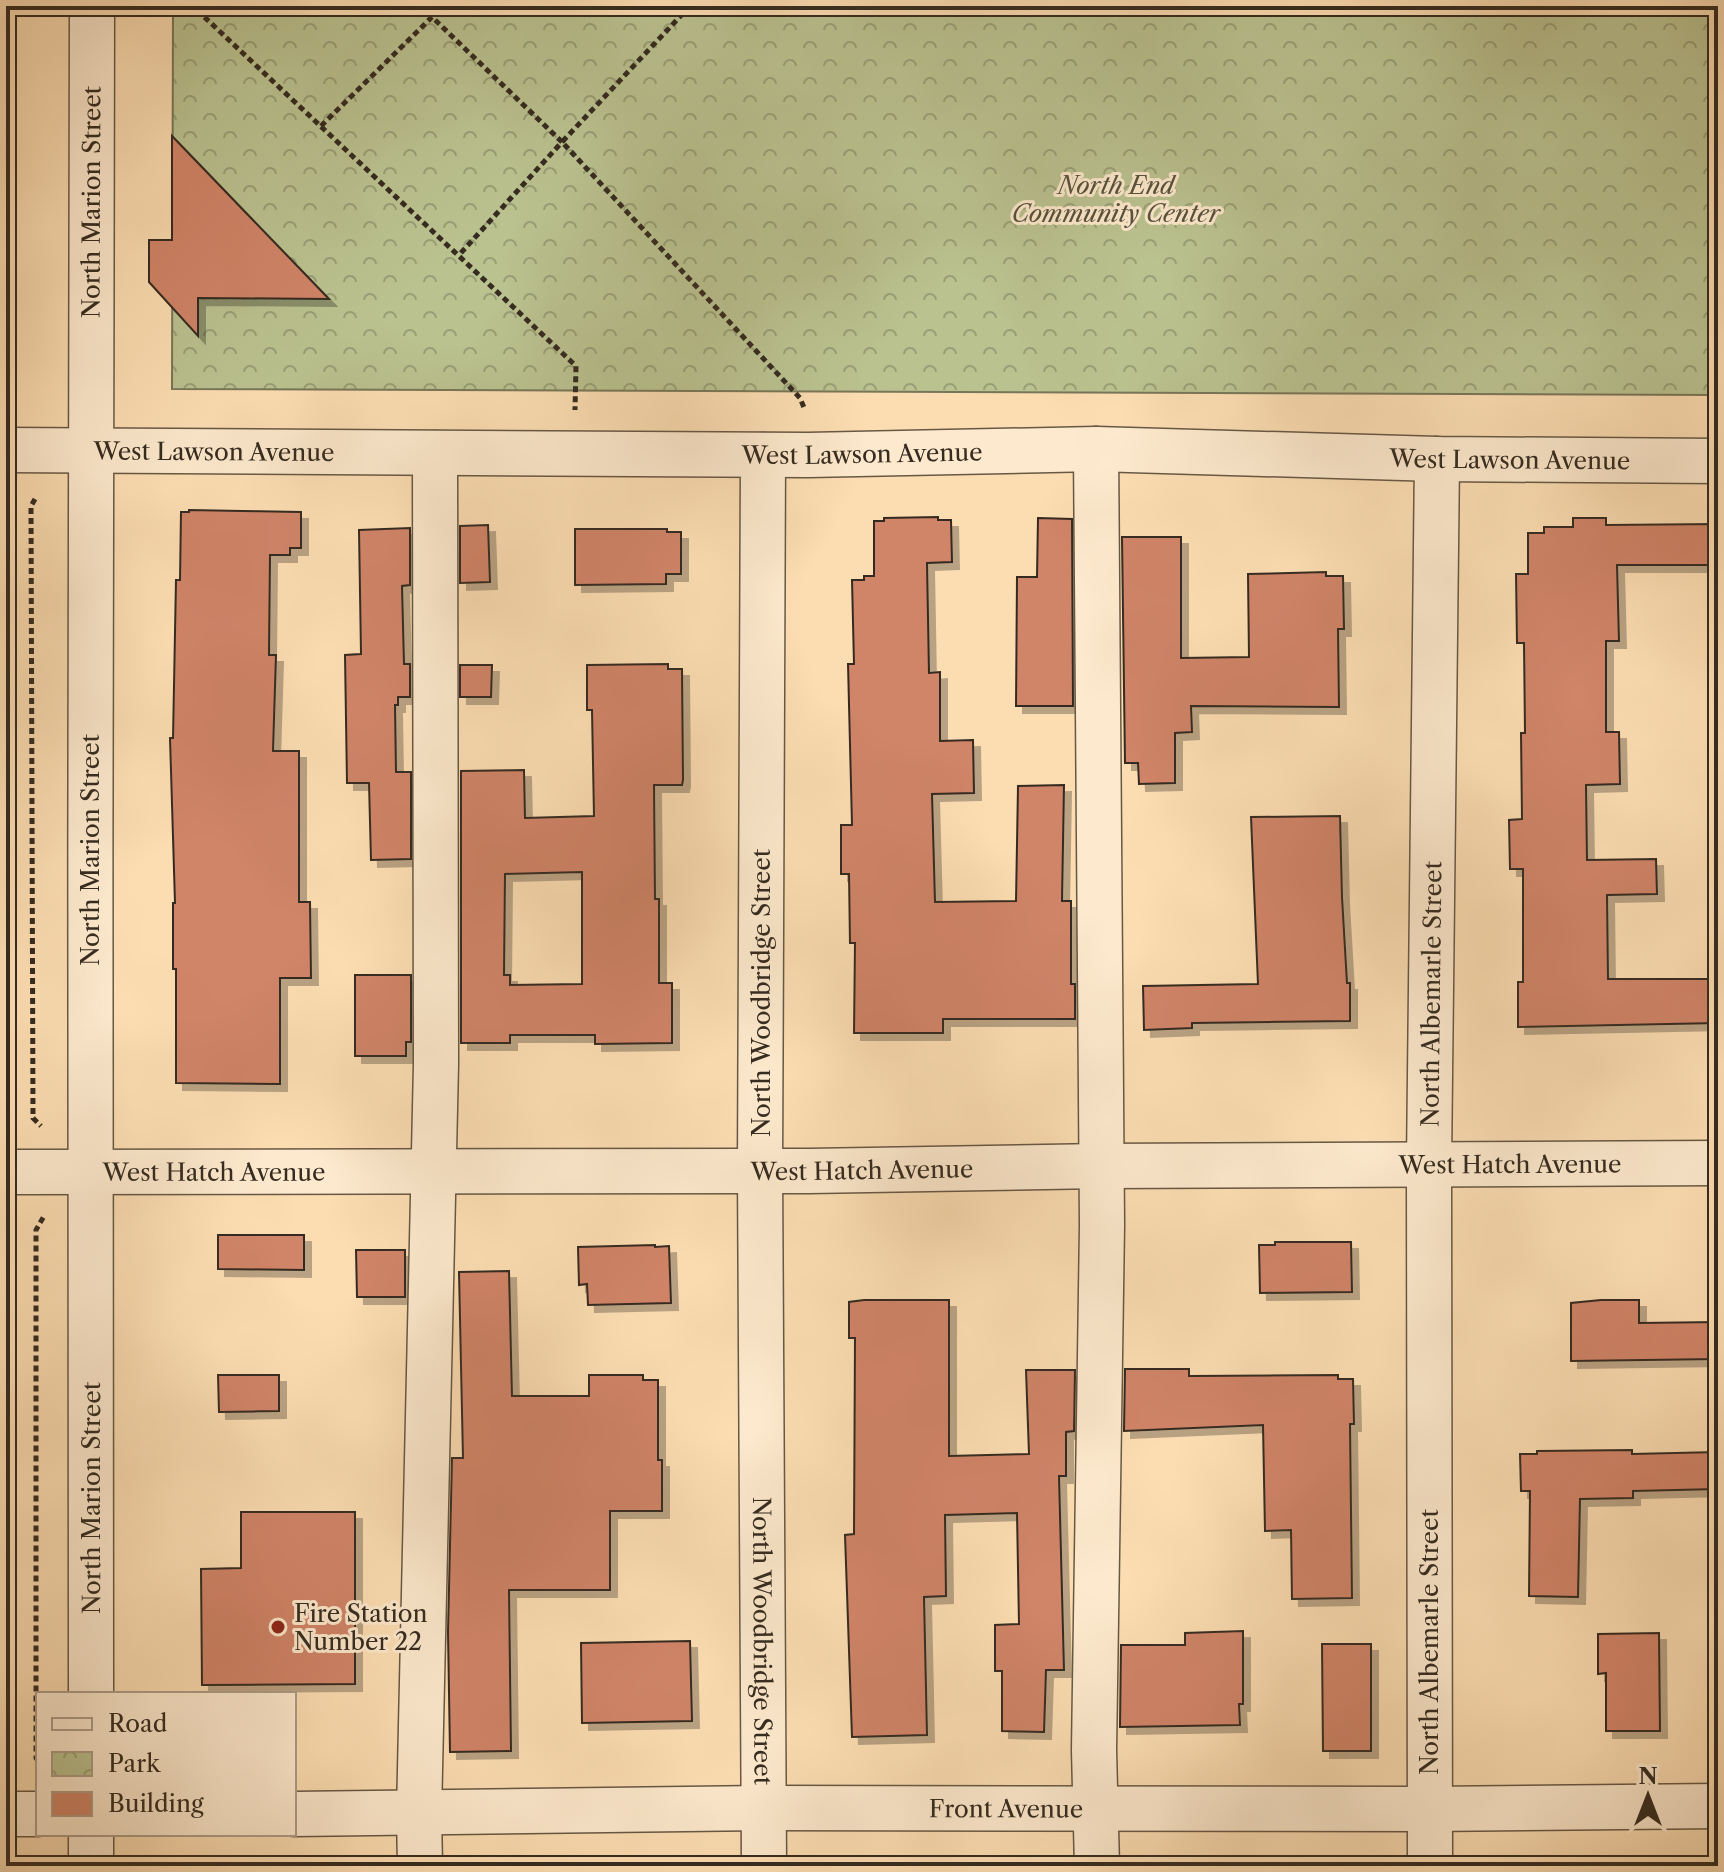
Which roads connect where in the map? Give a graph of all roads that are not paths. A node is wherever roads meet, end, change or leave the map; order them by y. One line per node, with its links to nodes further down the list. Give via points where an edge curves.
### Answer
1 (92, 6): 4 (street, North Marion Street)
2 (1096, 449): 6 (street, West Lawson Avenue); 7 (street, West Lawson Avenue); 11 (street)
3 (6, 450): 4 (street, West Lawson Avenue)
4 (89, 451): 5 (street, West Lawson Avenue); 15 (street, North Marion Street)
5 (435, 453): 6 (street, West Lawson Avenue); 12 (street)
6 (763, 455): 13 (street, North Woodbridge Street)
7 (1437, 459): 8 (street, West Lawson Avenue); 10 (street, North Albemarle Street)
8 (1718, 461)
9 (1718, 1163): 10 (street, West Hatch Avenue)
10 (1429, 1164): 11 (street, West Hatch Avenue); 20 (street, North Albemarle Street)
11 (1101, 1166): 13 (street, West Hatch Avenue); 19 (street)
12 (434, 1170): 13 (street, West Hatch Avenue); 15 (street, West Hatch Avenue); 24 (street)
13 (760, 1171): 18 (street, North Woodbridge Street)
14 (6, 1172): 15 (street, West Hatch Avenue)
15 (92, 1172): 16 (street, North Marion Street)
16 (91, 1692)
17 (1718, 1806): 20 (street, Front Avenue)
18 (764, 1808): 19 (street, Front Avenue); 24 (street, Front Avenue); 28 (street, North Woodbridge Street)
19 (1097, 1809): 20 (street, Front Avenue); 29 (street)
20 (1429, 1809): 30 (street, North Albemarle Street)
21 (6, 1814): 22 (street)
22 (36, 1814)
23 (296, 1814): 24 (street, Front Avenue)
24 (419, 1814): 27 (street)
25 (91, 1836): 26 (street)
26 (91, 1866)
27 (420, 1866)
28 (764, 1866)
29 (1097, 1866)
30 (1430, 1866)

